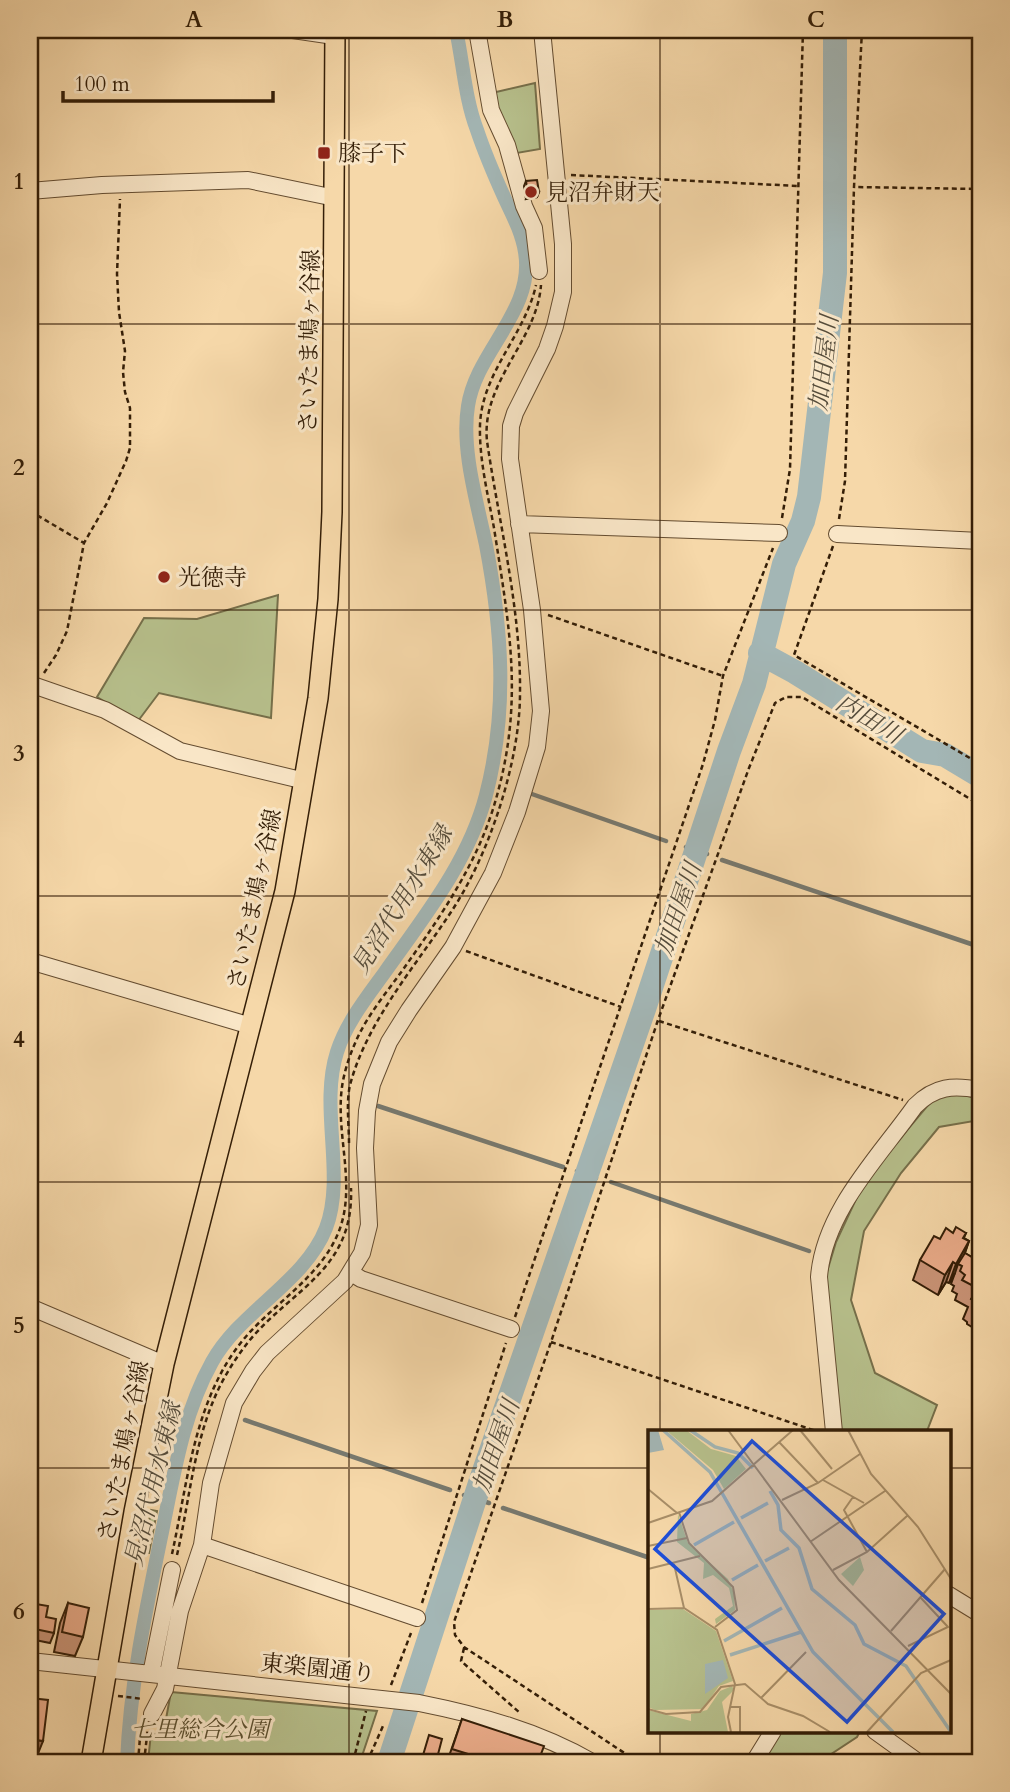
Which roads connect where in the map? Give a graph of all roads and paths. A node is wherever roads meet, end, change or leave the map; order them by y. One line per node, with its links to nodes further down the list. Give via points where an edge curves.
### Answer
1 (293, 30): 5 (street)
2 (477, 30): 13 (street, via 491,110 534,228)
3 (542, 30): 6 (street)
4 (862, 30): 9 (path)
5 (335, 33): 12 (main road, さいたま鳩ヶ谷線)
6 (557, 174): 8 (path); 15 (street, via 563,244 560,307 547,349 511,426 510,459)
7 (120, 184): 11 (street); 12 (street, via 248,180); 19 (path, via 119,312 130,448)
8 (799, 186)
9 (854, 187): 10 (path); 17 (path, via 845,481)
10 (980, 189)
11 (30, 191)
12 (335, 198): 24 (main road, さいたま鳩ヶ谷線, via 328,599)
13 (539, 271): 40 (path, via 540,299 534,317 501,376 487,424 519,661 519,715 504,789 474,871 378,1022 350,1087 352,1209 341,1245 313,1280 250,1340 220,1387 201,1437); 40 (path, via 530,306 493,374 481,414 482,452 510,628 513,681 508,746 492,811 453,898 357,1040 342,1087 346,1183 341,1227 320,1264 245,1338 218,1378 197,1433)
14 (30, 511): 19 (path)
15 (519, 524): 16 (street); 20 (street)
16 (779, 533)
17 (837, 534): 18 (street); 23 (path, via 794,655)
18 (980, 541)
19 (84, 543): 22 (path, via 67,631)
20 (532, 610): 21 (path); 26 (street, via 541,710 537,747 493,873)
21 (723, 676)
22 (32, 688): 24 (street, via 105,710 180,751)
23 (980, 764)
24 (305, 781): 29 (main road, さいたま鳩ヶ谷線, via 285,891)
25 (980, 805): 28 (path, via 802,697 786,697 775,704)
26 (453, 947): 32 (street, via 389,1042 372,1084 366,1127 369,1225); 34 (path, via 621,1007)
27 (30, 961): 29 (street)
28 (658, 1020): 31 (path); 35 (path)
29 (251, 1026): 36 (main road, さいたま鳩ヶ谷線)
30 (980, 1090): 31 (street, via 942,1088)
31 (915, 1106): 38 (street, via 839,1213 820,1269)
32 (351, 1273): 34 (street); 39 (street, via 267,1353 234,1403 211,1483)
33 (30, 1307): 36 (street)
34 (511, 1329): 43 (path)
35 (551, 1342): 37 (path); 44 (path, via 454,1622 455,1635)
36 (164, 1364): 46 (main road, さいたま鳩ヶ谷線, via 134,1512)
37 (813, 1430)
38 (834, 1430)
39 (202, 1545): 43 (street); 47 (street)
40 (172, 1570): 47 (street)
41 (950, 1596): 42 (street)
42 (980, 1614)
43 (417, 1618): 49 (path)
44 (464, 1647): 56 (path, via 461,1661 525,1717); 62 (path)
45 (30, 1661): 46 (street, 東楽園通り)
46 (112, 1670): 47 (street, 東楽園通り); 58 (main road, さいたま鳩ヶ谷線)
47 (156, 1674): 49 (street, 東楽園通り); 52 (street, via 165,1689)
48 (118, 1696): 50 (path)
49 (390, 1698): 56 (street, 東楽園通り, via 475,1714)
50 (142, 1699)
51 (366, 1707): 60 (path)
52 (152, 1714): 59 (path)
53 (383, 1726): 61 (path)
54 (772, 1732): 63 (street)
55 (875, 1732): 64 (street)
56 (532, 1733): 57 (street, 東楽園通り)
57 (587, 1761)
58 (91, 1762)
59 (144, 1762)
60 (353, 1762)
61 (367, 1762)
62 (638, 1762)
63 (754, 1762)
64 (918, 1762)

